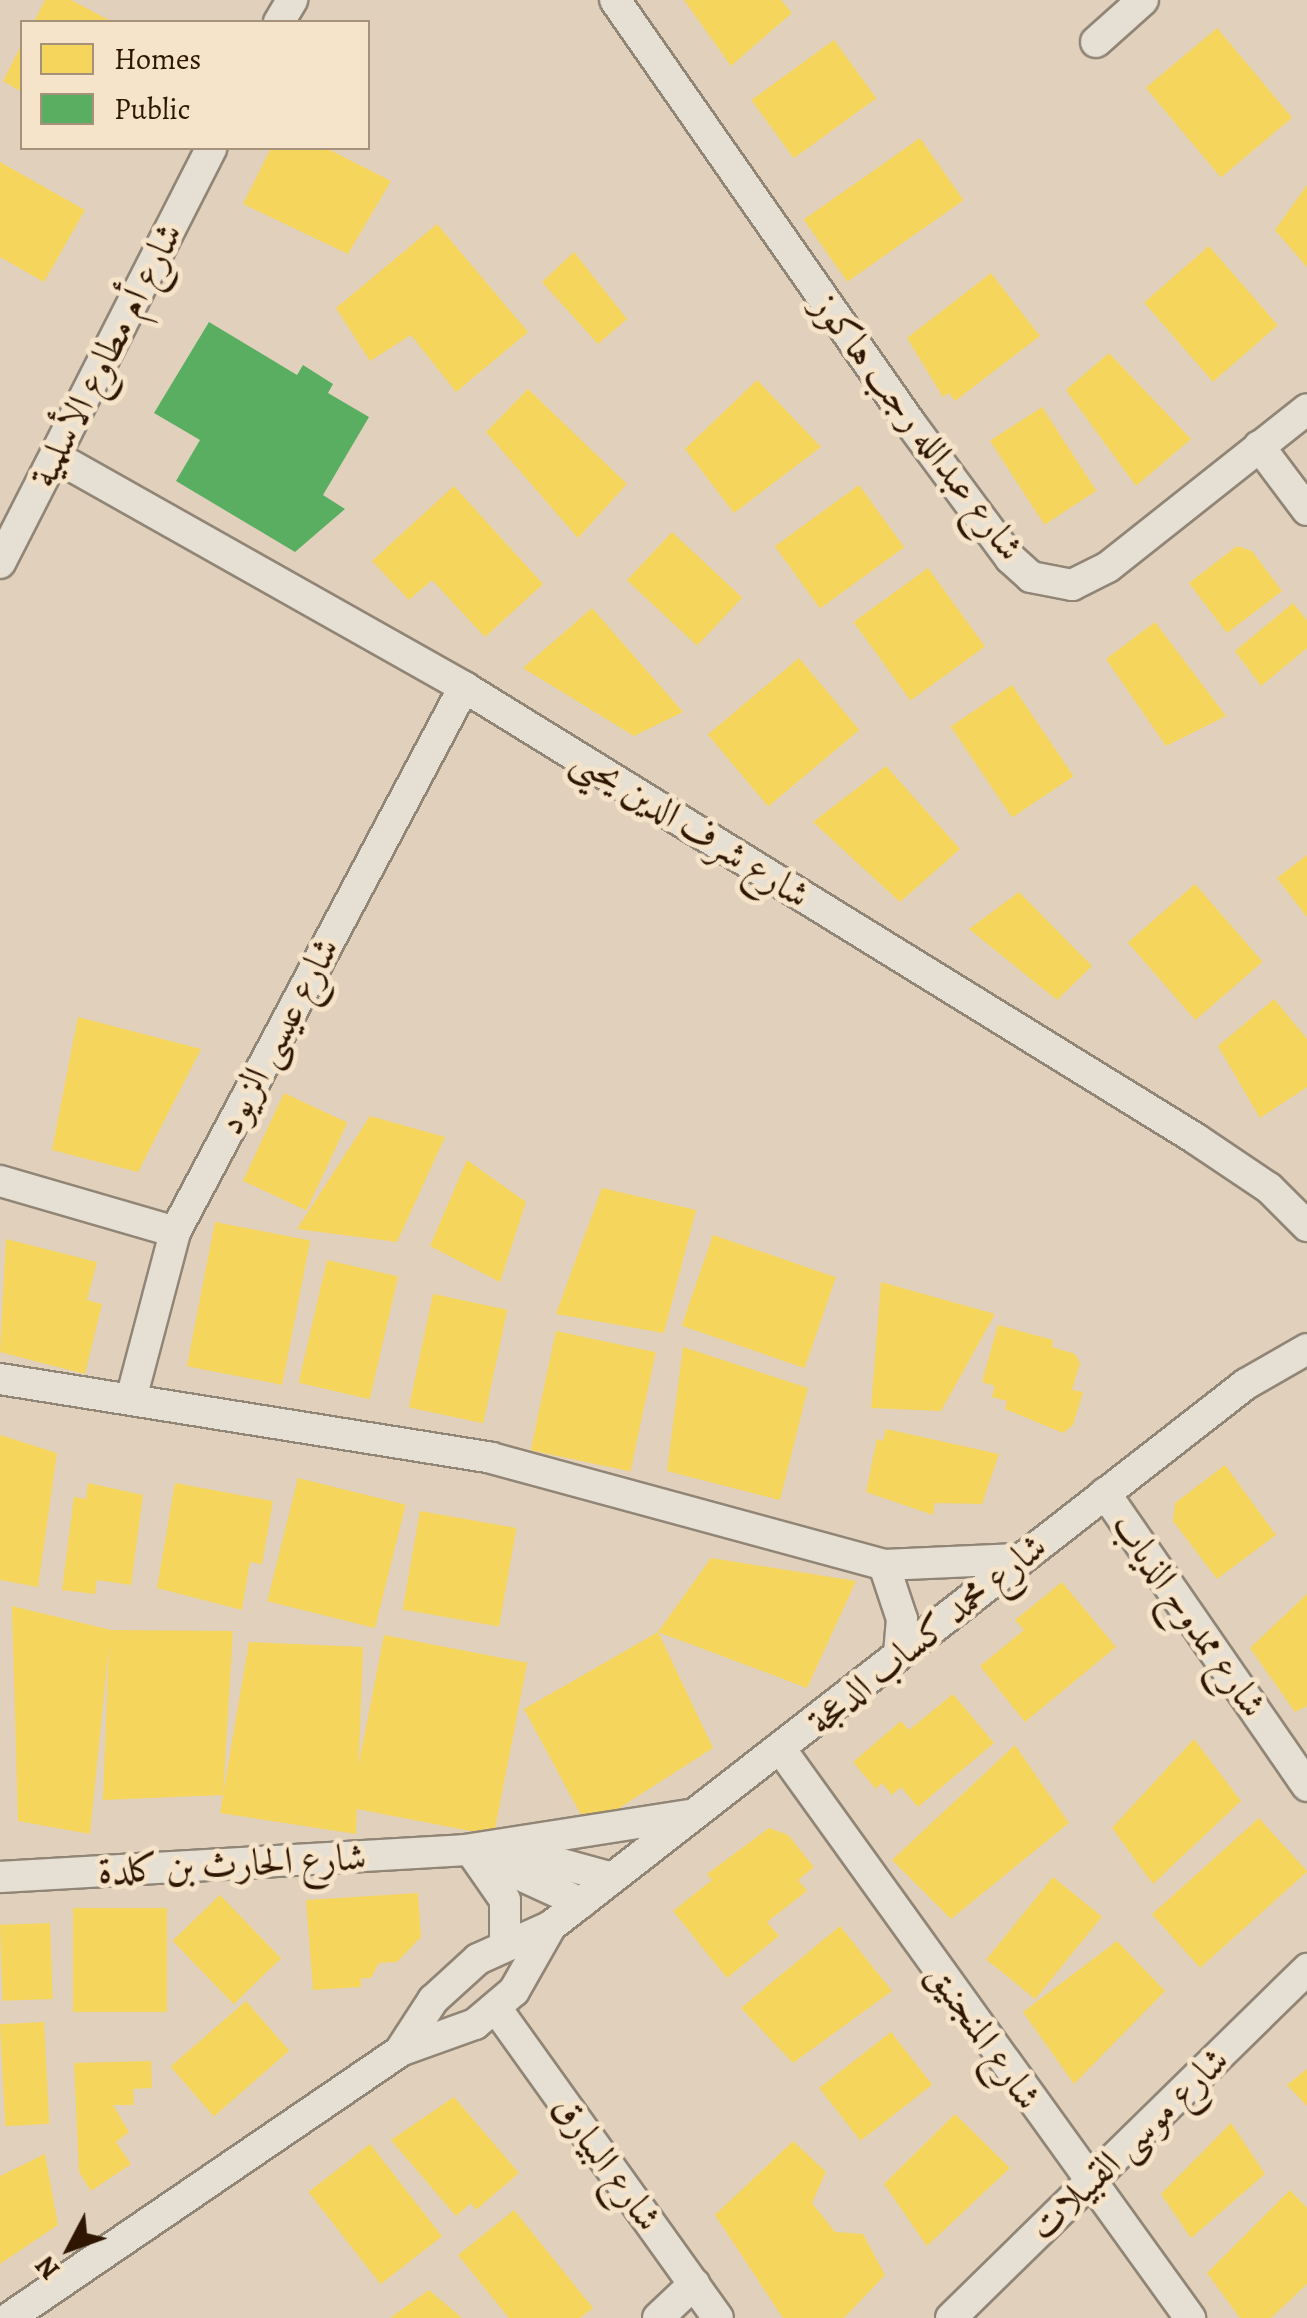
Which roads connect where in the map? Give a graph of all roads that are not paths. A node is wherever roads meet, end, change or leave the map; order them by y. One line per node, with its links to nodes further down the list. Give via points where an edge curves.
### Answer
1 (614, 0): 6 (street, شارع عبدالله رجب هاكوز, via 910,424 1010,558 1032,576 1050,584 1084,581)
2 (1143, 0): 3 (street)
3 (1096, 42)
4 (210, 150): 7 (street, شارع أم مطاوع الأسلمية)
5 (1307, 409): 6 (street, شارع عبدالله رجب هاكوز)
6 (1259, 446): 8 (street)
7 (56, 457): 9 (street, شارع أم مطاوع الأسلمية); 10 (street, شارع شرف الدين يحيى)
8 (1307, 510)
9 (0, 564)
10 (464, 687): 12 (street, شارع شرف الدين يحيى, via 1196,1138 1269,1188); 13 (street, شارع عيسى الزيود)
11 (0, 1181): 13 (street)
12 (1307, 1226)
13 (175, 1232): 16 (street, شارع عيسى الزيود)
14 (1307, 1348): 17 (street, شارع محمد كساب الدعجة, via 1246,1384)
15 (0, 1379): 16 (street)
16 (131, 1400): 19 (street, via 491,1458)
17 (1105, 1493): 18 (street, شارع محمد كساب الدعجة); 22 (street, شارع ممدوح الذياب)
18 (1018, 1560): 19 (street); 20 (street, شارع محمد كساب الدعجة)
19 (884, 1565): 20 (street, via 902,1619)
20 (899, 1652): 21 (street, شارع محمد كساب الدعجة)
21 (782, 1751): 23 (street, شارع محمد كساب الدعجة); 33 (street, شارع المنجنيق)
22 (1307, 1786)
23 (700, 1811): 24 (street, شارع الحارث بن كلدة, via 631,1828); 26 (street, شارع محمد كساب الدعجة)
24 (465, 1850): 25 (street, شارع الحارث بن كلدة); 26 (street, شارع الحارث بن كلدة, via 528,1854); 27 (street, شارع الحارث بن كلدة); 29 (street, via 490,1871 506,1900)
25 (0, 1877)
26 (613, 1878): 27 (street, شارع محمد كساب الدعجة)
27 (580, 1903): 28 (street, شارع محمد كساب الدعجة)
28 (551, 1926): 29 (street, شارع محمد كساب الدعجة); 31 (street, شارع محمد كساب الدعجة, via 529,1971)
29 (505, 1943): 32 (street, شارع محمد كساب الدعجة, via 454,1978)
30 (1307, 1969): 33 (street, شارع موسى القبيلات)
31 (496, 2008): 32 (street, شارع محمد كساب الدعجة, via 451,2037); 34 (street, شارع البيارق)
32 (400, 2051): 35 (street, شارع محمد كساب الدعجة)
33 (1090, 2184): 38 (street, شارع موسى القبيلات); 39 (street, شارع المنجنيق)
34 (694, 2284): 36 (street); 37 (street, شارع البيارق)
35 (10, 2318)
36 (658, 2318)
37 (718, 2318)
38 (951, 2318)
39 (1190, 2318)

